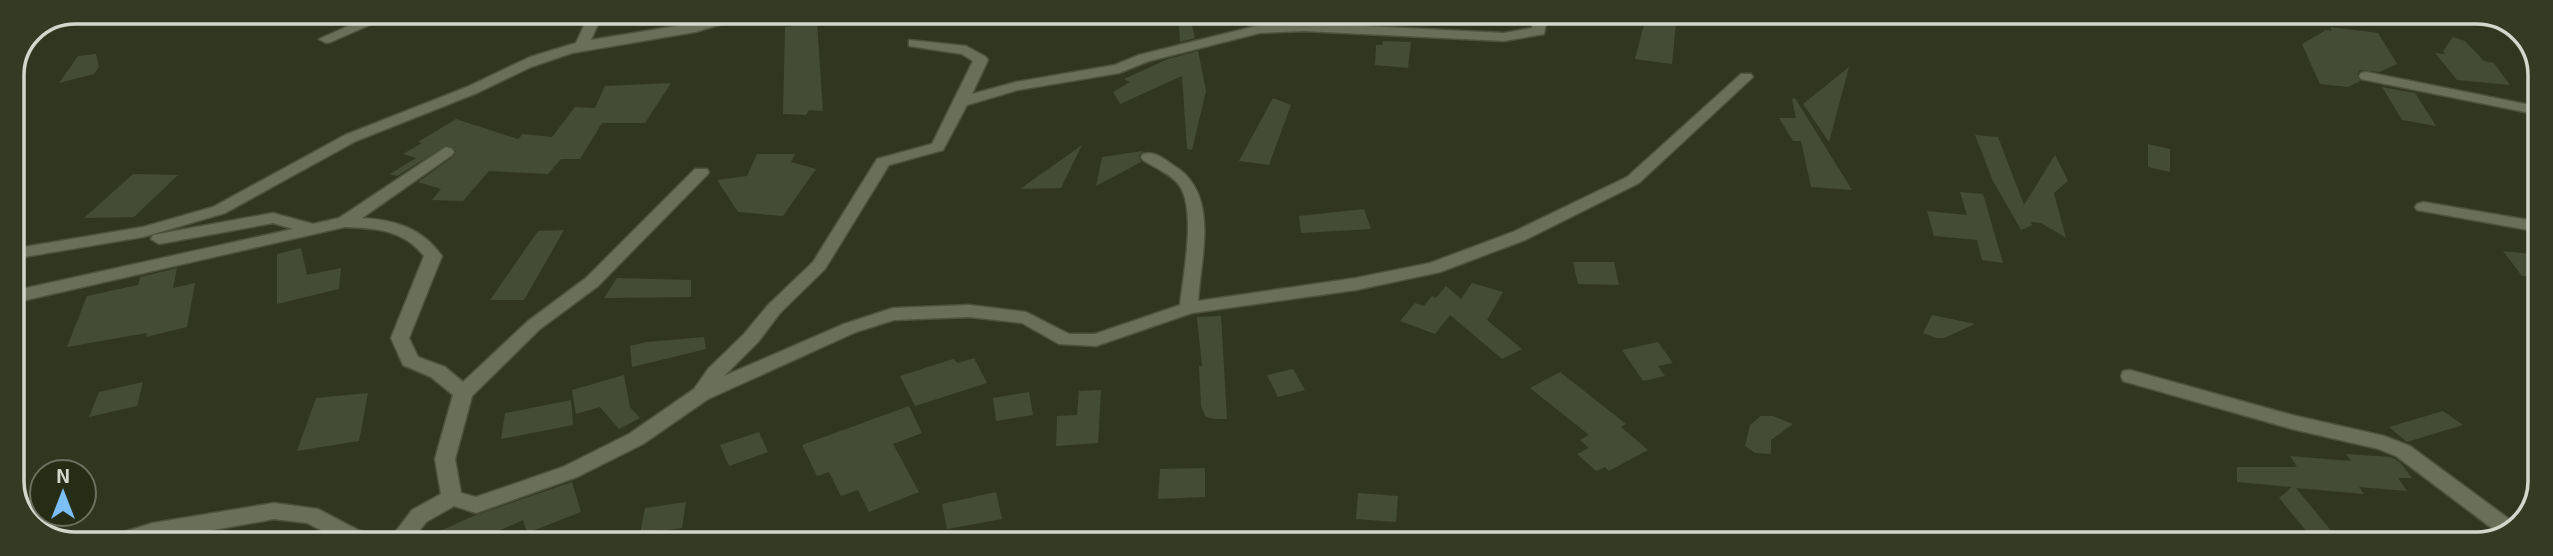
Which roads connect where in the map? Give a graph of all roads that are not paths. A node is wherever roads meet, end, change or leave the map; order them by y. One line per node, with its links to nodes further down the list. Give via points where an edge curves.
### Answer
1 (363, 24): 7 (street)
2 (591, 24): 9 (street)
3 (710, 24): 9 (street)
4 (1286, 24): 12 (street, via 1144,58 1119,69 1016,86)
5 (1353, 24): 6 (street, via 1504,37 1539,31)
6 (1540, 24)
7 (326, 39)
8 (914, 43): 12 (street, via 966,50 981,60)
9 (582, 46): 21 (street, via 544,57 366,132 219,210 163,229)
10 (2366, 76): 13 (street)
11 (1746, 77): 24 (street, via 1633,180 1519,236 1434,268)
12 (961, 102): 27 (street, via 938,147 883,162 819,265 774,309)
13 (2528, 109)
14 (446, 152): 18 (street)
15 (1149, 157): 24 (street, via 1179,176 1190,188 1196,206)
16 (701, 172): 26 (street, via 592,282 534,326)
17 (2423, 207): 19 (street)
18 (345, 222): 20 (street); 26 (street, via 376,223 423,240 433,256 400,338 410,361 438,372)
19 (2528, 225)
20 (312, 228): 21 (street, via 273,218 122,245); 23 (street)
21 (69, 242): 22 (street)
22 (24, 251)
23 (25, 294)
24 (1189, 308): 27 (street, via 1096,340 1066,340 1026,318 969,311 893,314 850,328)
25 (2130, 376): 29 (street, via 2384,443 2403,451)
26 (463, 393): 28 (street, via 445,459)
27 (701, 394): 28 (street, via 636,439 570,472 476,505)
28 (452, 498): 32 (street, via 419,516)
29 (2503, 525)
30 (150, 532): 31 (street, via 274,510 311,514)
31 (344, 532)
32 (407, 532)

